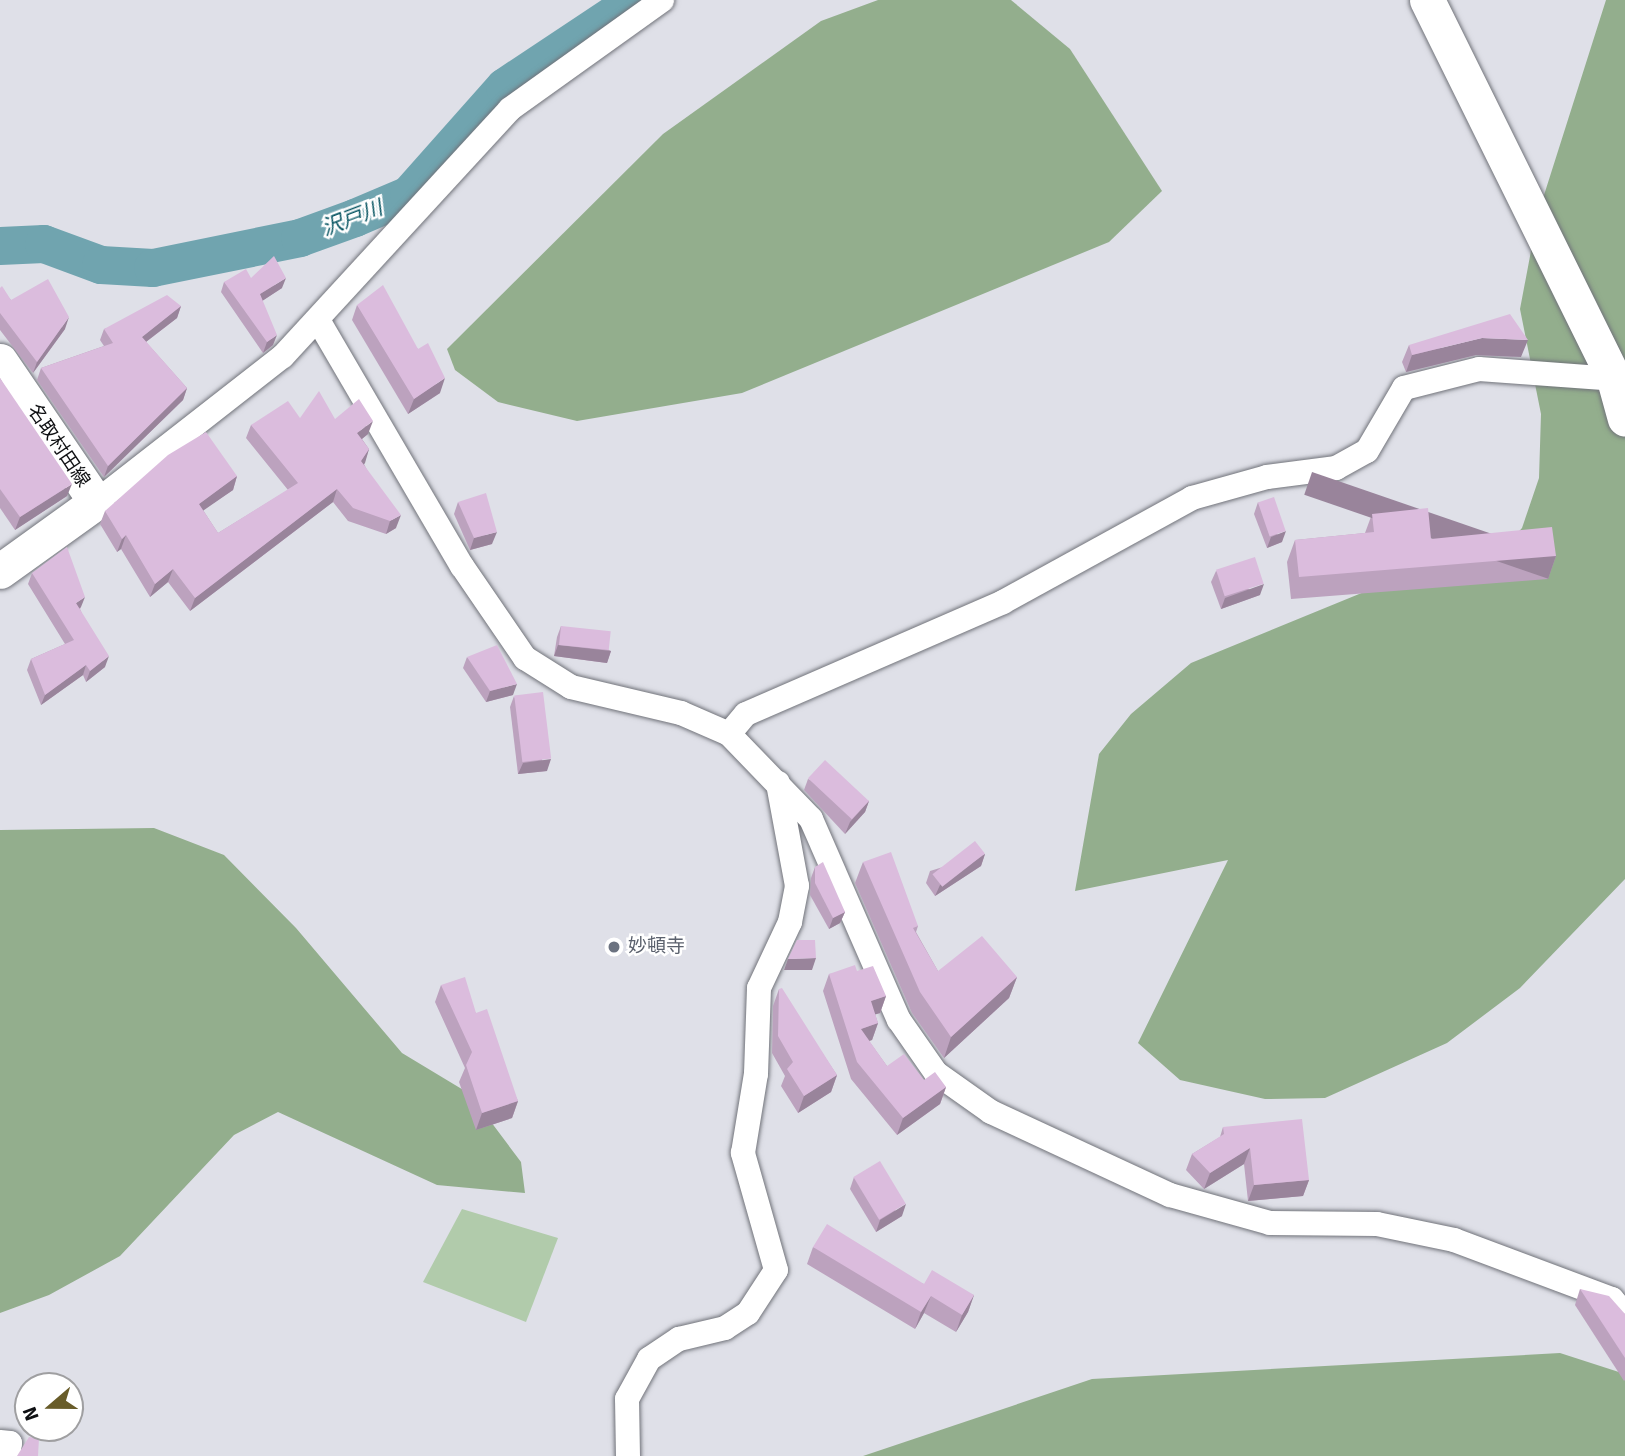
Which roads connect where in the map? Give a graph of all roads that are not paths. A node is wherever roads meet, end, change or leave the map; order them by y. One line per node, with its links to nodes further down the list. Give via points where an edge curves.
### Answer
1 (662, 0): 3 (street, via 510,110)
2 (1426, 0): 5 (street)
3 (318, 320): 7 (street, via 263,372); 9 (street, via 462,566 524,658 570,687 681,713)
4 (0, 361): 7 (street, 名取村田線)
5 (1620, 383): 6 (street); 9 (street, via 1479,369 1404,388 1367,451 1336,468 1267,477 1192,498 1003,602 746,713)
6 (1625, 419)
7 (96, 502): 8 (street, 名取村田線)
8 (0, 571)
9 (729, 734): 10 (street)
10 (778, 780): 11 (street, via 811,819 836,867 898,1020 936,1073 990,1112 1170,1195 1270,1223 1377,1224 1454,1240 1612,1299); 14 (street, via 797,886 790,922 759,988 756,1074 743,1153 776,1270 748,1313 725,1328 680,1339 649,1359 627,1399)
11 (1625, 1314)
12 (0, 1442): 13 (street, via 10,1443)
13 (8, 1456)
14 (628, 1456)

